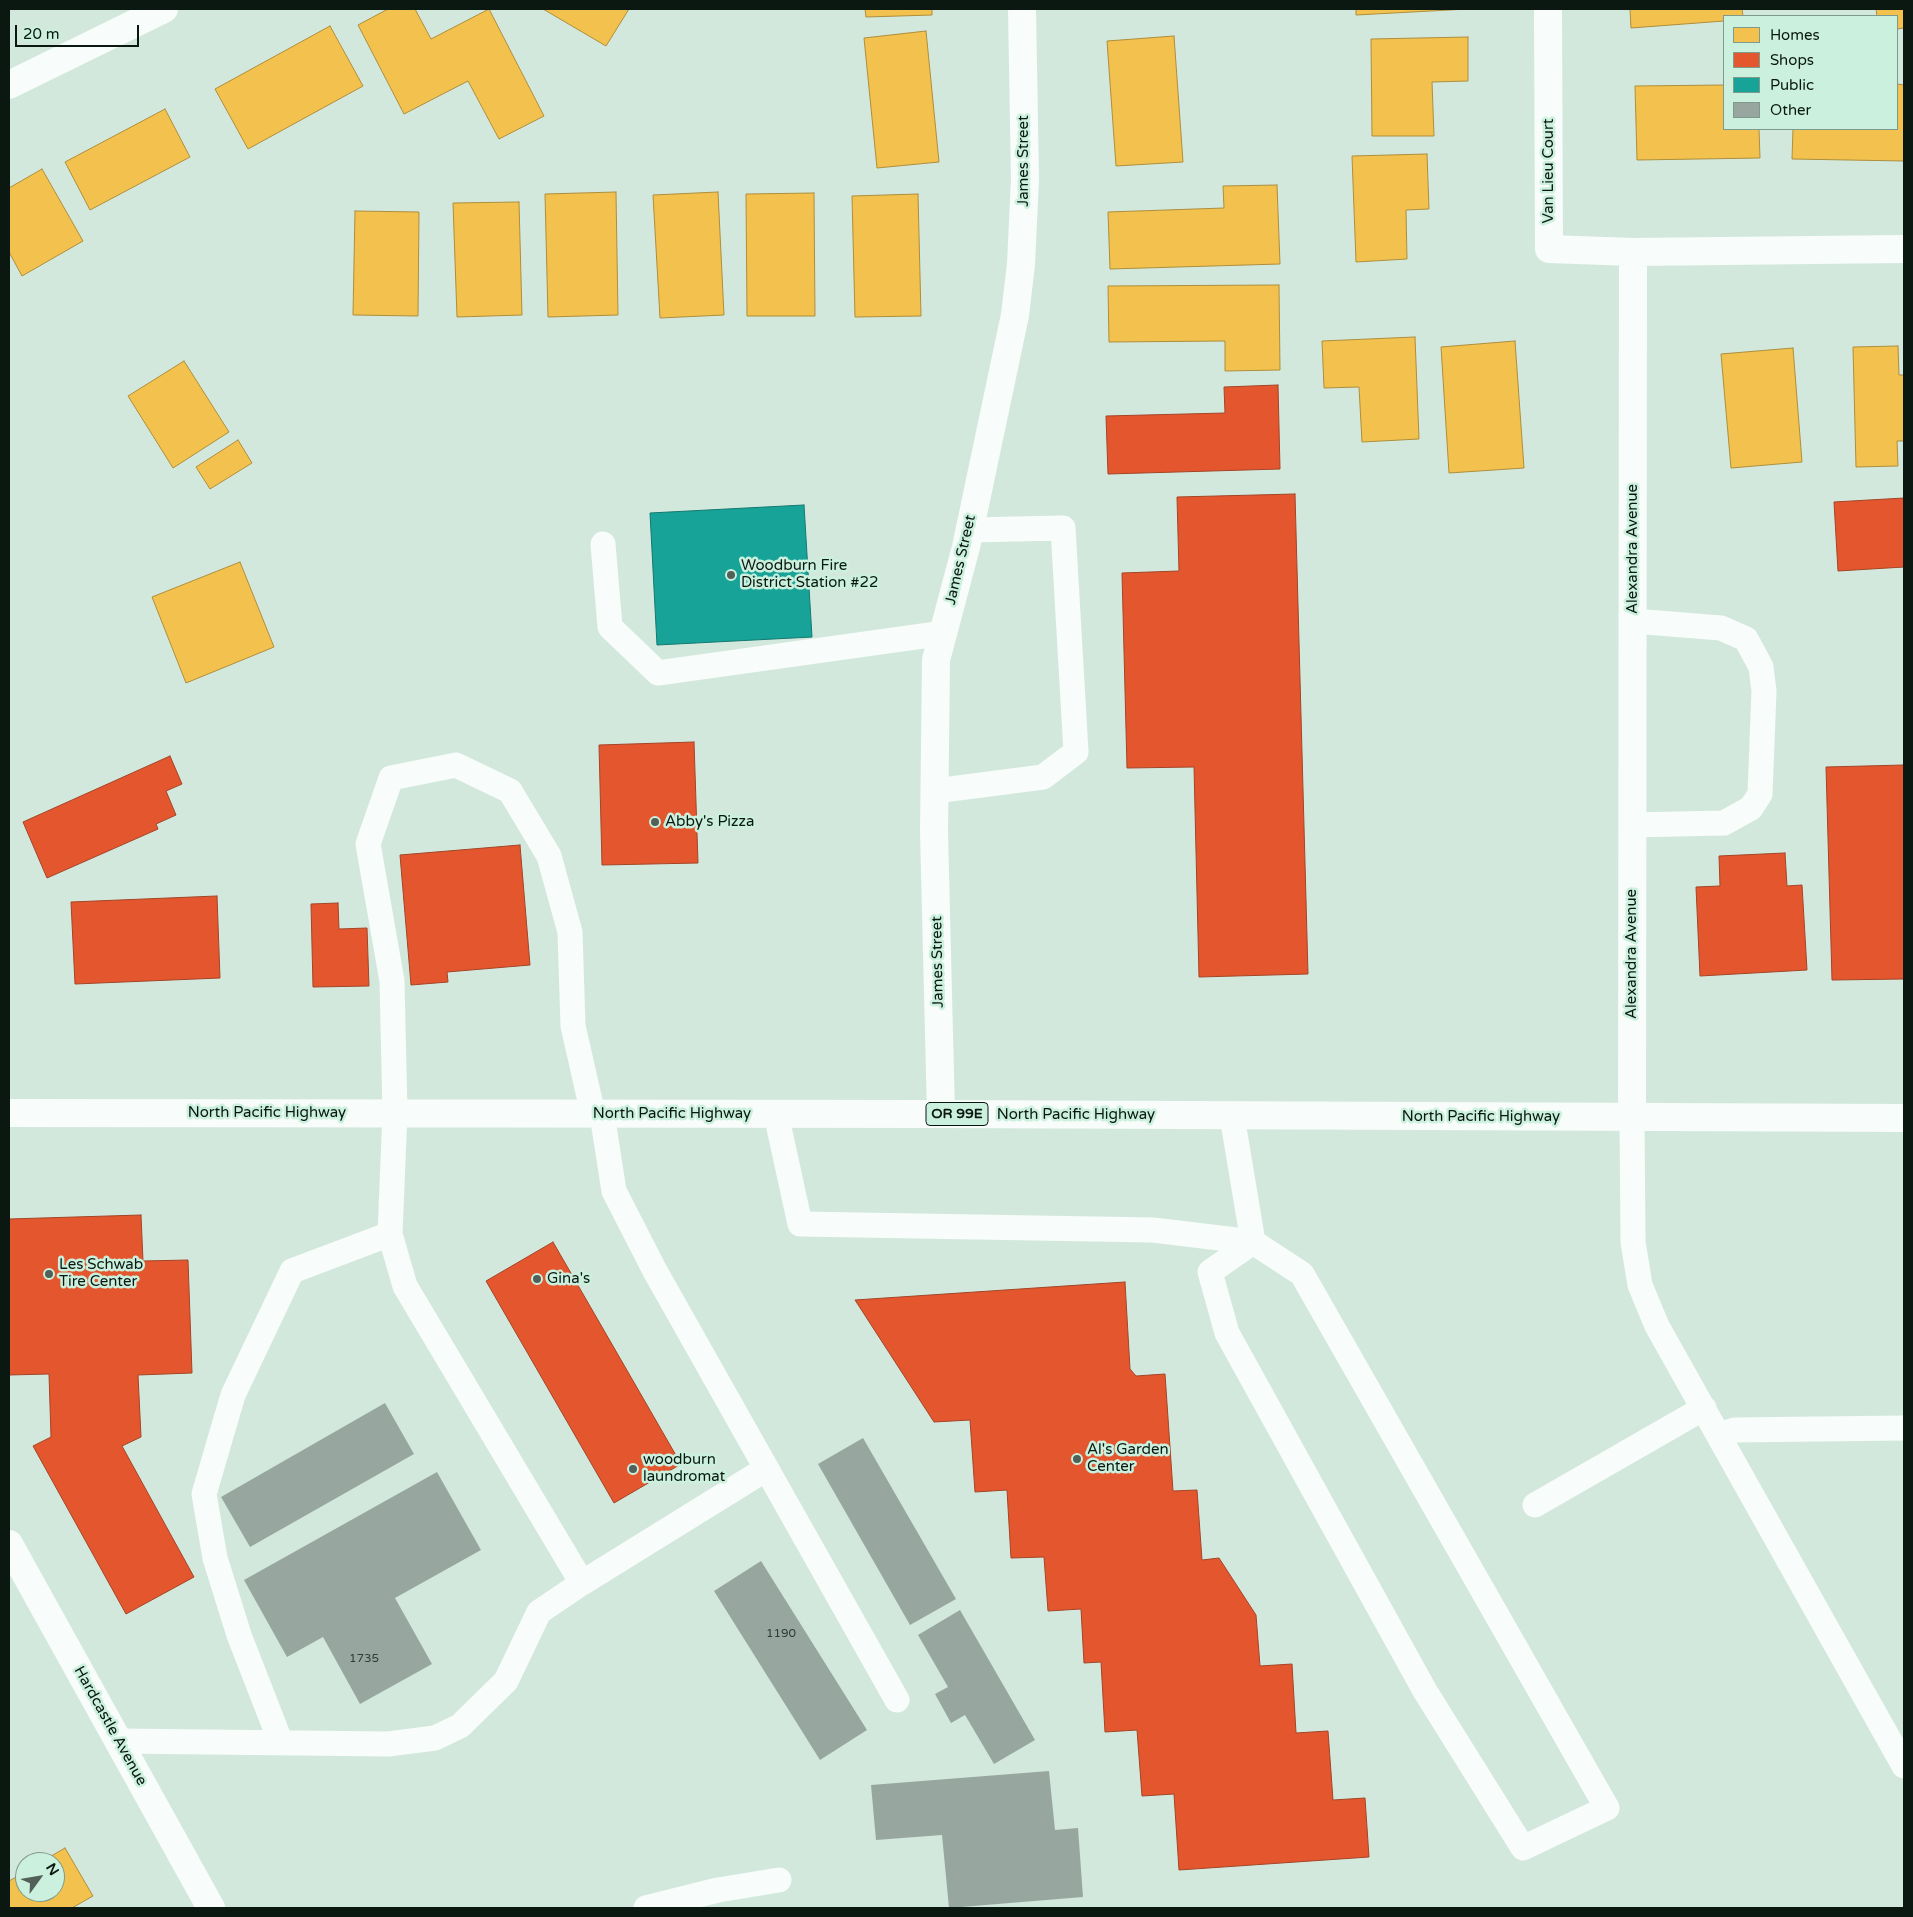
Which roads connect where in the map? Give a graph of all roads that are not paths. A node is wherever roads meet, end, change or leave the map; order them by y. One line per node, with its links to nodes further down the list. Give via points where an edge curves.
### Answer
1 (164, 9): 4 (street)
2 (1022, 9): 7 (street, James Street, via 1025,179 1021,264 1015,315)
3 (1548, 9): 6 (street, Van Lieu Court, via 1549,249)
4 (9, 85)
5 (1904, 249): 6 (street)
6 (1633, 252): 9 (street, Alexandra Avenue)
7 (969, 530): 10 (street, James Street); 11 (lane, via 1063,528 1076,752 1043,777)
8 (603, 544): 10 (lane, via 610,627 658,673)
9 (1633, 621): 12 (street, Alexandra Avenue); 12 (lane, via 1721,628 1746,639 1761,666 1764,691 1760,794 1751,808 1724,823)
10 (944, 633): 11 (street, James Street, via 936,660)
11 (935, 791): 17 (street, James Street)
12 (1632, 824): 19 (street, Alexandra Avenue)
13 (9, 1113): 14 (street, North Pacific Highway / OR 99E)
14 (395, 1113): 15 (street, North Pacific Highway / OR 99E); 15 (lane, via 392,981 368,844 391,778 456,765 510,791 549,856 570,932 573,1026); 21 (lane)
15 (598, 1114): 16 (street, North Pacific Highway / OR 99E); 26 (lane, via 614,1191 654,1271)
16 (776, 1114): 17 (street, North Pacific Highway / OR 99E); 22 (lane, via 800,1224 1153,1230)
17 (941, 1114): 18 (street, North Pacific Highway / OR 99E)
18 (1232, 1116): 19 (street, North Pacific Highway / OR 99E); 22 (lane)
19 (1632, 1118): 20 (street, North Pacific Highway / OR 99E); 23 (lane, via 1633,1242 1640,1285 1657,1326)
20 (1904, 1118)
21 (390, 1234): 29 (lane, via 405,1286); 32 (lane, via 292,1271 233,1396 204,1494 220,1575 239,1635)
22 (1253, 1242): 22 (lane, via 1210,1272 1228,1333 1425,1690 1503,1815 1524,1848 1607,1808 1302,1274)
23 (1704, 1408): 25 (lane); 27 (lane)
24 (1904, 1428): 25 (lane, via 1734,1430)
25 (1719, 1435): 33 (lane)
26 (766, 1469): 29 (lane); 30 (lane)
27 (1535, 1505)
28 (10, 1549): 31 (street, Hardcastle Avenue)
29 (582, 1583): 32 (lane, via 539,1612 506,1681 460,1726 435,1738 388,1744)
30 (897, 1700)
31 (118, 1741): 32 (lane); 35 (street, Hardcastle Avenue)
32 (281, 1742)
33 (1904, 1766)
34 (779, 1880): 36 (lane, via 718,1890)
35 (211, 1908)
36 (646, 1908)

